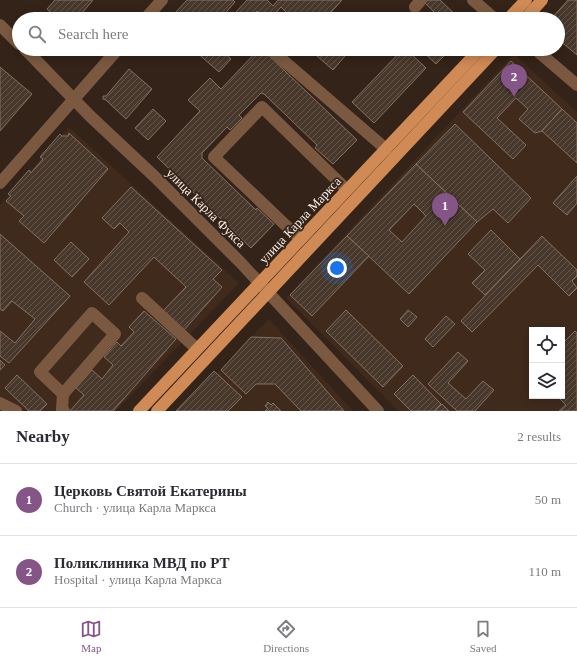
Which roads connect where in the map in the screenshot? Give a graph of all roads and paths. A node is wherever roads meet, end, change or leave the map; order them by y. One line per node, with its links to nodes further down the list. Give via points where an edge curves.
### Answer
1 (162, 0): 5 (street)
2 (473, 0): 6 (street)
3 (526, 0): 7 (main road)
4 (542, 0): 8 (main road)
5 (151, 12)
6 (487, 12)
7 (515, 12)
8 (531, 12)
9 (0, 25): 10 (street)
10 (12, 37)
11 (31, 56): 18 (street, улица Карла Фукса)
12 (112, 56): 18 (street)
13 (278, 56): 19 (street)
14 (473, 56): 19 (main road, улица Карла Маркса)
15 (489, 56): 24 (main road, улица Карла Маркса)
16 (543, 56): 17 (street)
17 (577, 85)
18 (74, 100): 20 (street); 23 (street, улица Карла Фукса)
19 (386, 149): 21 (main road, улица Карла Маркса)
20 (0, 183)
21 (347, 190): 22 (main road, улица Карла Маркса); 22 (street, via 262,107 257,112 214,157)
22 (300, 239): 23 (main road, улица Карла Маркса)
23 (260, 283): 24 (street, улица Карла Фукса); 26 (main road, улица Карла Маркса)
24 (269, 292): 32 (main road, улица Карла Маркса); 33 (street, улица Карла Фукса)
25 (142, 298): 26 (street)
26 (197, 349): 31 (main road, улица Карла Маркса)
27 (63, 394): 27 (street, via 115,334 92,313 40,372); 30 (street)
28 (0, 403): 29 (street)
29 (16, 411)
30 (64, 411)
31 (140, 411)
32 (157, 411)
33 (378, 411)

